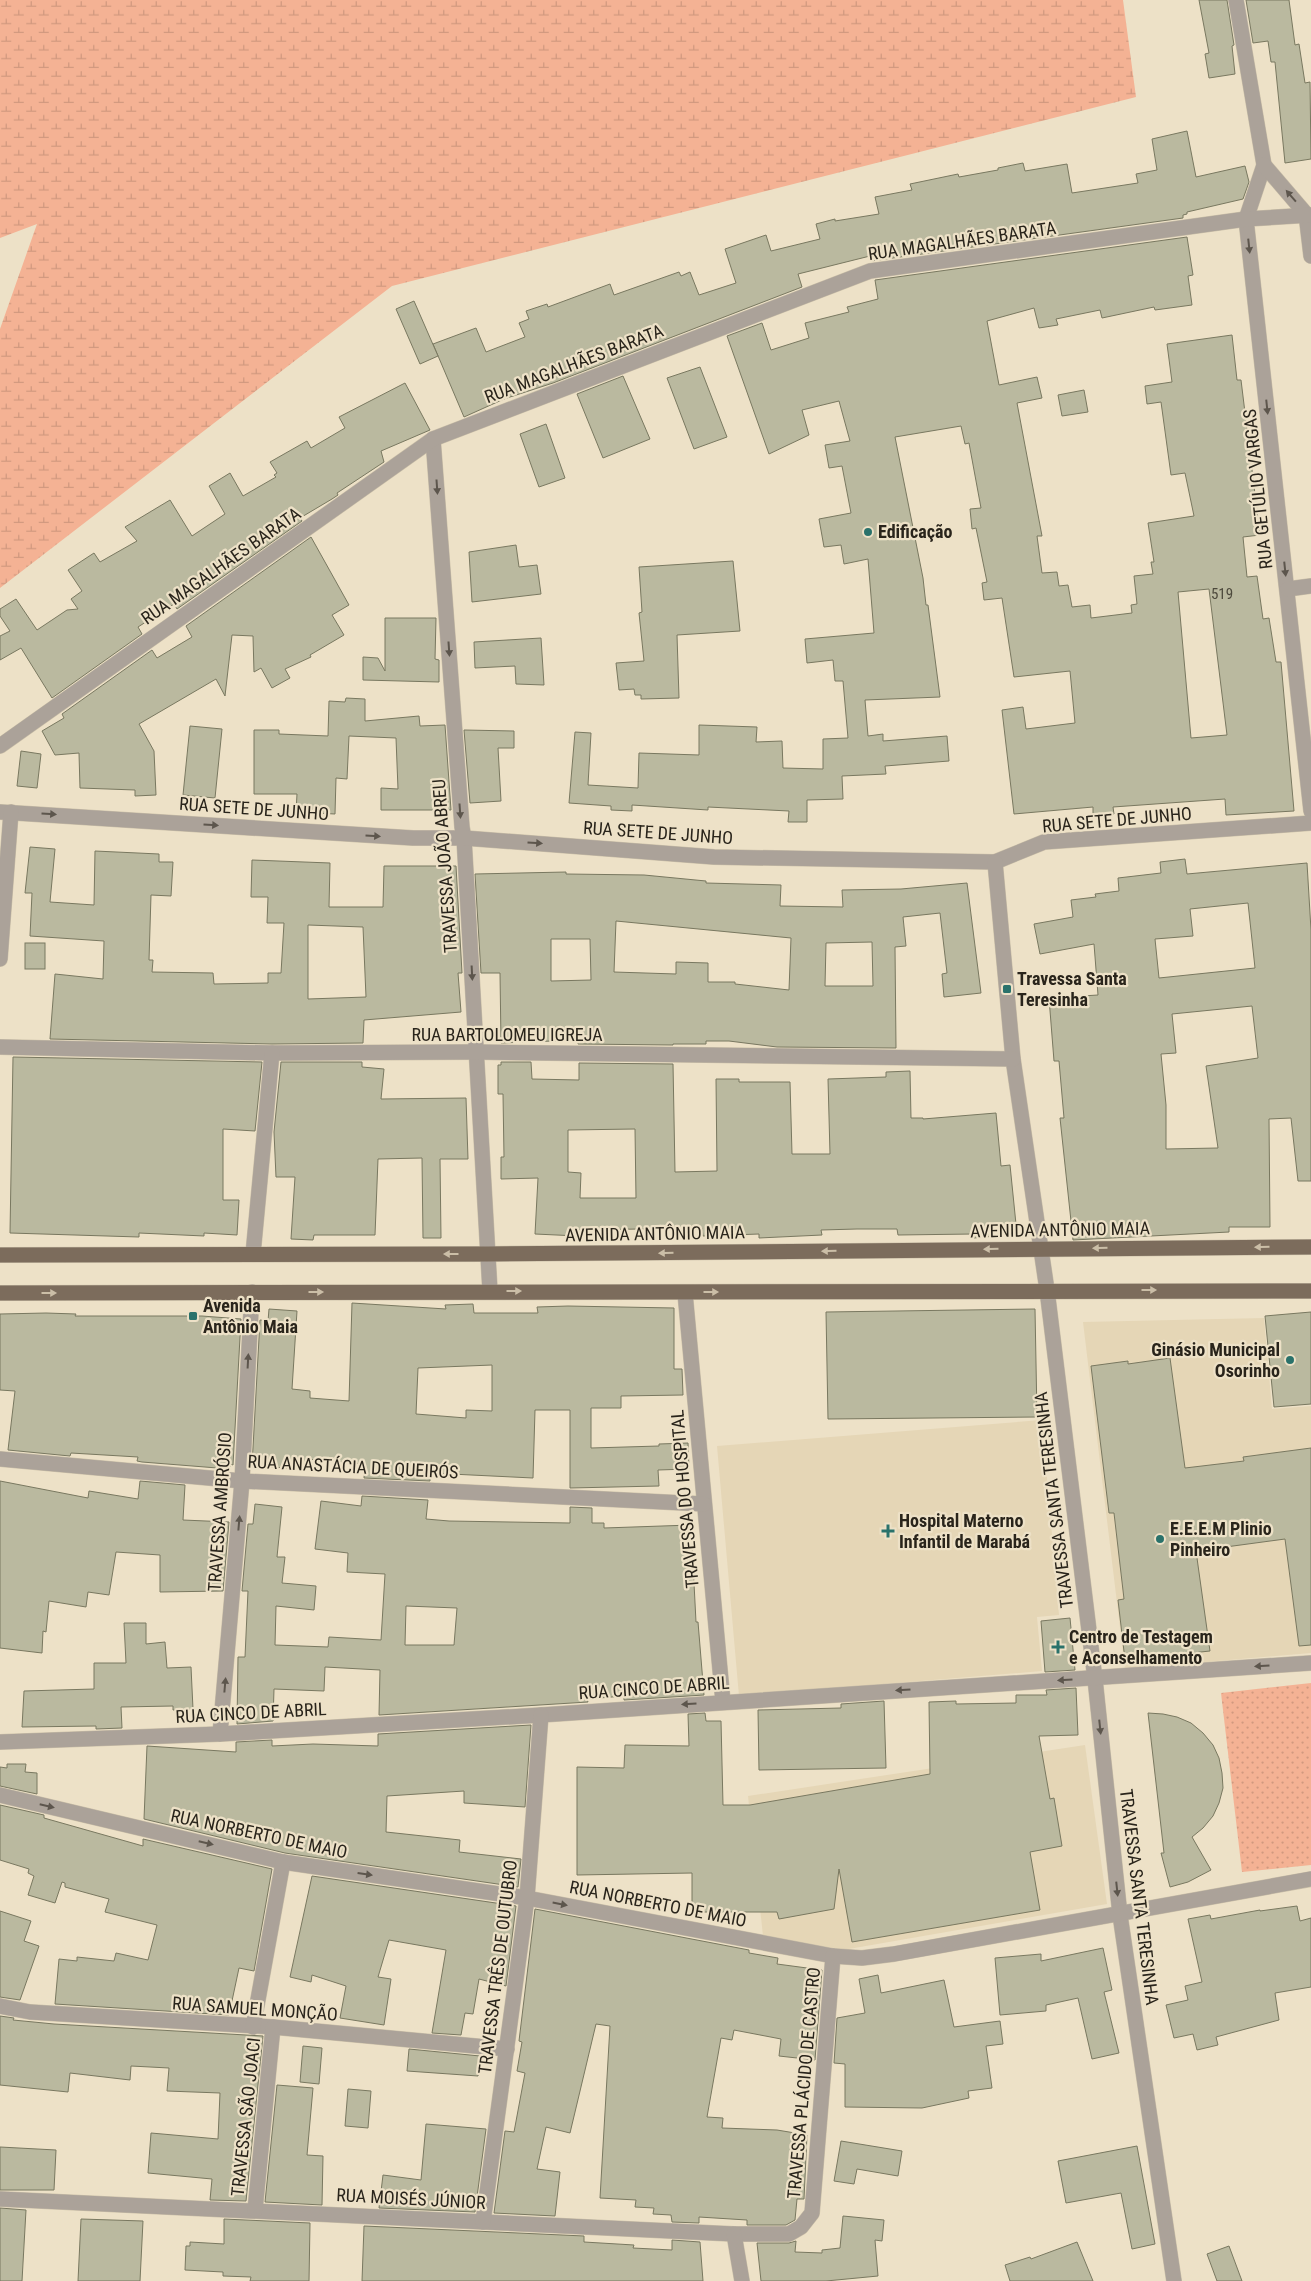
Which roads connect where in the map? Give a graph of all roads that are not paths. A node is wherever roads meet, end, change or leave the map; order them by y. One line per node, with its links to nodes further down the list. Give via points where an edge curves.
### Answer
1 (1236, 0): 2 (street, RUA GETÚLIO VARGAS)
2 (1264, 165): 3 (street, one-way to 2); 4 (street, RUA GETÚLIO VARGAS)
3 (1308, 214): 4 (street, RUA MAGALHÃES BARATA); 5 (street)
4 (1246, 219): 6 (street, RUA MAGALHÃES BARATA, via 870,272); 8 (street, RUA GETÚLIO VARGAS, one-way to 8)
5 (1311, 256)
6 (433, 438): 9 (street, RUA MAGALHÃES BARATA); 13 (street, TRAVESSA JOÃO ABREU, one-way to 13)
7 (1311, 586): 8 (street)
8 (1288, 588): 10 (street, RUA GETÚLIO VARGAS)
9 (0, 746)
10 (1311, 811)
11 (6, 812): 13 (street, RUA SETE DE JUNHO, one-way to 13, via 413,838); 15 (street)
12 (1311, 824): 14 (street, RUA SETE DE JUNHO, via 1044,842)
13 (464, 838): 14 (street, RUA SETE DE JUNHO, one-way to 14, via 714,857); 17 (street, TRAVESSA JOÃO ABREU, one-way to 17)
14 (995, 862): 19 (street, TRAVESSA SANTA TERESINHA)
15 (0, 959)
16 (0, 1047): 18 (street, RUA BARTOLOMEU IGREJA)
17 (476, 1052): 18 (street, RUA BARTOLOMEU IGREJA); 19 (street, RUA BARTOLOMEU IGREJA); 23 (street, TRAVESSA JOÃO ABREU)
18 (272, 1053): 22 (street)
19 (1013, 1059): 21 (street, TRAVESSA SANTA TERESINHA)
20 (1311, 1247): 21 (main road, AVENIDA ANTÔNIO MAIA, one-way to 21)
21 (1040, 1249): 23 (main road, AVENIDA ANTÔNIO MAIA, one-way to 23); 25 (street, TRAVESSA SANTA TERESINHA)
22 (253, 1254): 23 (main road, AVENIDA ANTÔNIO MAIA, one-way to 22); 24 (main road, AVENIDA ANTÔNIO MAIA)
23 (488, 1254): 26 (street, TRAVESSA JOÃO ABREU)
24 (0, 1255)
25 (1047, 1290): 27 (main road, one-way to 27); 29 (main road, one-way to 25); 35 (street, TRAVESSA SANTA TERESINHA)
26 (490, 1291): 28 (main road, one-way to 26); 29 (main road, one-way to 29)
27 (1311, 1291)
28 (252, 1292): 30 (main road, one-way to 28); 32 (street, TRAVESSA AMBRÓSIO, one-way to 28)
29 (685, 1292): 33 (street, TRAVESSA DO HOSPITAL)
30 (0, 1293)
31 (0, 1459): 32 (street, RUA ANASTÁCIA DE QUEIRÓS)
32 (242, 1481): 33 (street, RUA ANASTÁCIA DE QUEIRÓS); 38 (street, TRAVESSA AMBRÓSIO, one-way to 32)
33 (704, 1504): 36 (street, TRAVESSA DO HOSPITAL)
34 (1311, 1662): 35 (street, RUA CINCO DE ABRIL, one-way to 35)
35 (1095, 1678): 36 (street, RUA CINCO DE ABRIL, one-way to 36); 44 (street, TRAVESSA SANTA TERESINHA, one-way to 44)
36 (723, 1702): 37 (street, RUA CINCO DE ABRIL, one-way to 37)
37 (541, 1715): 38 (street, RUA CINCO DE ABRIL); 43 (street, TRAVESSA TRÊS DE OUTUBRO)
38 (220, 1734): 39 (street, RUA CINCO DE ABRIL)
39 (0, 1742)
40 (0, 1795): 41 (street, RUA NORBERTO DE MAIO, one-way to 41)
41 (283, 1862): 43 (street, RUA NORBERTO DE MAIO, one-way to 43); 47 (street)
42 (1311, 1879): 44 (street, RUA NORBERTO DE MAIO)
43 (527, 1898): 45 (street, RUA NORBERTO DE MAIO, one-way to 45); 49 (street, TRAVESSA TRÊS DE OUTUBRO)
44 (1120, 1915): 45 (street, RUA NORBERTO DE MAIO, via 894,1954 862,1958); 56 (street, TRAVESSA SANTA TERESINHA)
45 (833, 1956): 52 (street, TRAVESSA PLÁCIDO DE CASTRO)
46 (0, 2006): 47 (street, RUA SAMUEL MONÇÃO, via 30,2012)
47 (253, 2027): 48 (street, RUA SAMUEL MONÇÃO)
48 (273, 2027): 49 (street, RUA SAMUEL MONÇÃO); 51 (street, TRAVESSA SÃO JOACI)
49 (507, 2049): 53 (street, TRAVESSA TRÊS DE OUTUBRO)
50 (0, 2199): 51 (street, RUA MOISÉS JÚNIOR)
51 (255, 2210): 53 (street, RUA MOISÉS JÚNIOR)
52 (812, 2213): 54 (street, RUA MOISÉS JÚNIOR, via 801,2227 789,2234)
53 (482, 2222): 54 (street, RUA MOISÉS JÚNIOR)
54 (734, 2234): 55 (street)
55 (742, 2281)
56 (1174, 2281)

